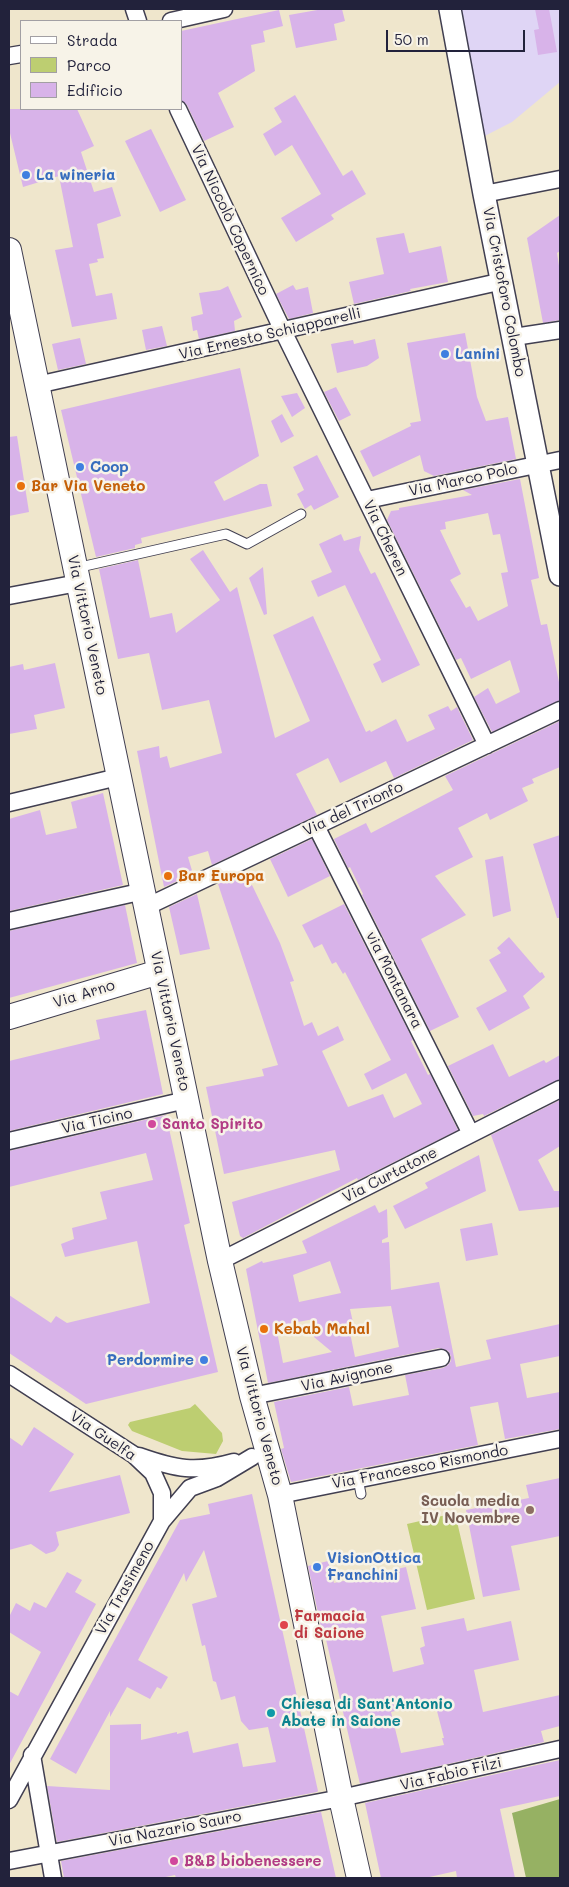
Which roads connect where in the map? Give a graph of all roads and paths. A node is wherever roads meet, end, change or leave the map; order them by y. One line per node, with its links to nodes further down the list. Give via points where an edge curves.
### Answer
1 (224, 9): 3 (street)
2 (450, 9): 6 (street, Via Cristoforo Colombo)
3 (175, 20)
4 (178, 110): 10 (street, Via Niccolò Copernico)
5 (560, 179): 6 (street)
6 (484, 194): 8 (street, Via Cristoforo Colombo)
7 (10, 265): 12 (main road, Via Vittorio Veneto)
8 (503, 281): 10 (street, Via Ernesto Schiapparelli); 11 (street, Via Cristoforo Colombo)
9 (560, 330): 11 (street)
10 (283, 331): 12 (street, Via Ernesto Schiapparelli); 15 (street, Via Cheren)
11 (514, 337): 14 (street, Via Cristoforo Colombo)
12 (37, 385): 18 (main road, Via Vittorio Veneto)
13 (560, 460): 14 (street, Via Marco Polo)
14 (539, 464): 15 (street, Via Marco Polo); 17 (street, Via Cristoforo Colombo)
15 (367, 500): 21 (street, Via Cheren)
16 (301, 514): 18 (lane, via 246,544 226,534)
17 (560, 574)
18 (77, 576): 19 (street); 22 (main road, Via Vittorio Veneto)
19 (9, 596)
20 (560, 710): 21 (street, Via del Trionfo)
21 (487, 745): 24 (street, Via del Trionfo)
22 (118, 777): 23 (street); 25 (main road, Via Vittorio Veneto)
23 (9, 803)
24 (316, 826): 25 (street, Via del Trionfo); 31 (street, via Montanara)
25 (145, 899): 26 (street, Via del Trionfo); 27 (main road, Via Vittorio Veneto)
26 (9, 921)
27 (159, 972): 28 (main road, Via Arno); 30 (main road, Via Vittorio Veneto)
28 (9, 1017)
29 (560, 1089): 31 (street, Via Curtatone)
30 (186, 1100): 32 (street, Via Ticino); 33 (main road, Via Vittorio Veneto)
31 (471, 1134): 33 (street, Via Curtatone)
32 (9, 1141)
33 (220, 1261): 36 (main road, Via Vittorio Veneto)
34 (441, 1358): 36 (street, Via Avignone)
35 (9, 1374): 38 (street, Via Guelfa)
36 (252, 1396): 39 (main road, Via Vittorio Veneto)
37 (560, 1439): 40 (street, Via Francesco Rismondo, via 360,1487)
38 (134, 1455): 39 (street, via 192,1470); 41 (street, Via Guelfa, via 153,1473 162,1493)
39 (260, 1455): 40 (main road, Via Vittorio Veneto); 41 (street, Via Trasimeno, via 190,1488)
40 (280, 1495): 44 (main road, Via Vittorio Veneto)
41 (162, 1521): 43 (street, Via Trasimeno)
42 (560, 1749): 44 (street, Via Fabio Filzi)
43 (32, 1755): 45 (street, Via Trasimeno); 46 (street)
44 (341, 1798): 46 (street, Via Nazario Sauro); 49 (main road, Via Vittorio Veneto)
45 (9, 1800)
46 (48, 1852): 47 (street, Via Nazario Sauro); 48 (street)
47 (9, 1861)
48 (53, 1878)
49 (359, 1878)

